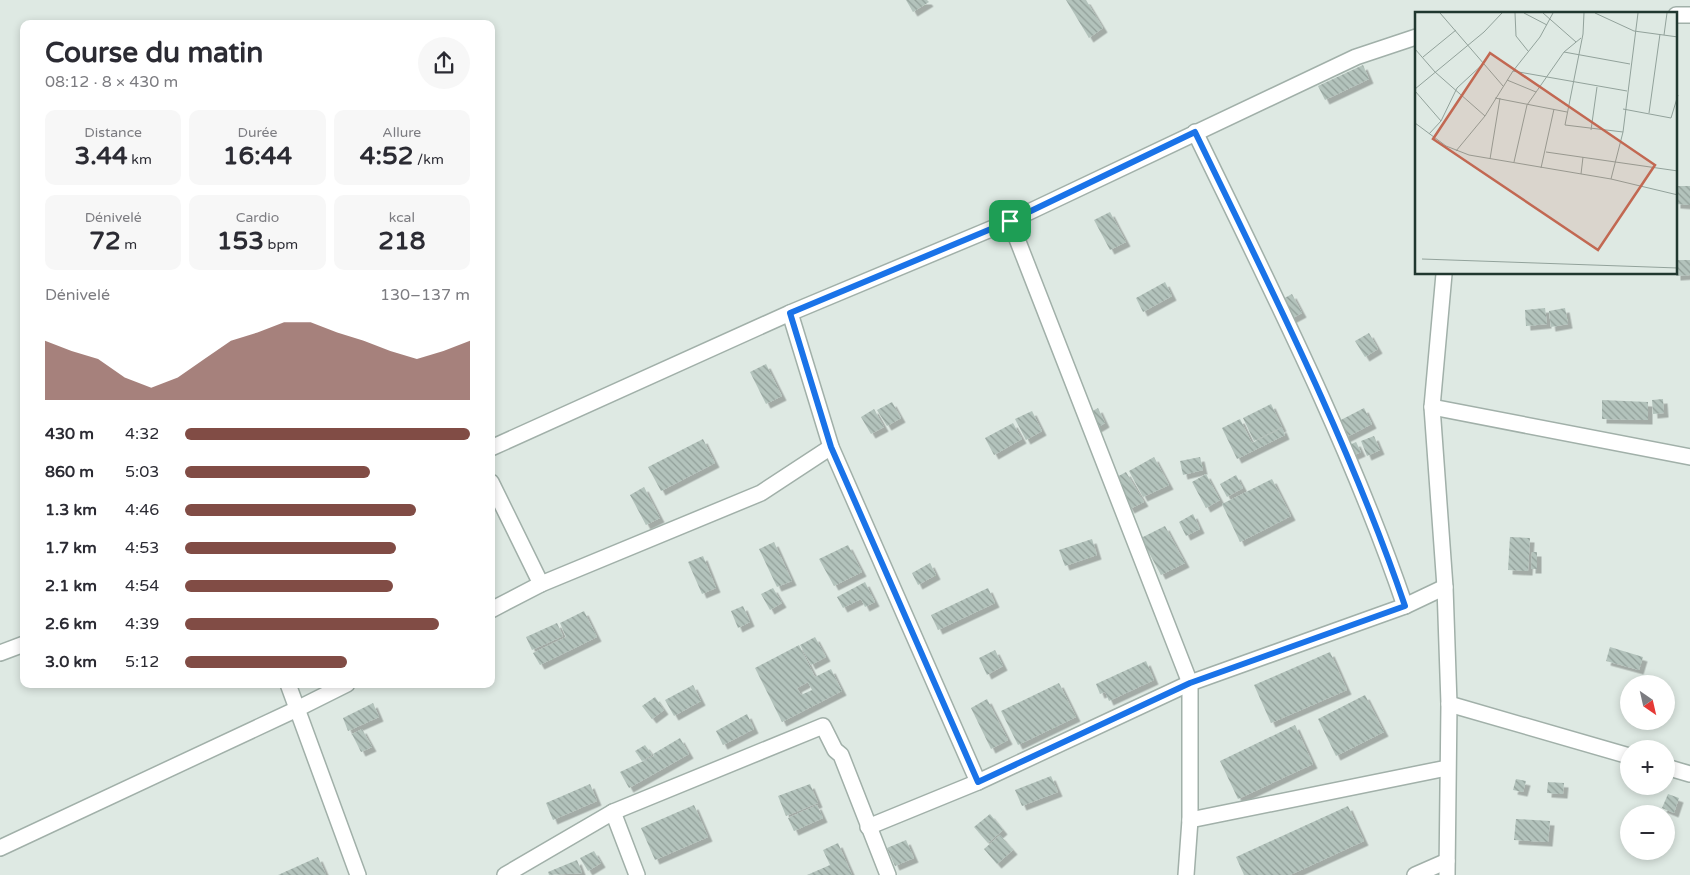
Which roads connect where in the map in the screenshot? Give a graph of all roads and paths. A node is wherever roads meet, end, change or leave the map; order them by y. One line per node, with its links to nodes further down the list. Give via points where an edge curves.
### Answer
1 (1415, 37): 2 (street, via 1356,57)
2 (1195, 132): 3 (street); 13 (street, via 1279,305 1360,486)
3 (1010, 221): 5 (street); 17 (street)
4 (1444, 275): 6 (street)
5 (790, 313): 7 (street); 8 (street)
6 (1432, 407): 9 (street); 12 (street)
7 (495, 446)
8 (831, 447): 11 (street, via 761,493); 26 (street)
9 (1690, 457)
10 (495, 490): 11 (street)
11 (541, 584): 14 (street)
12 (1445, 587): 13 (street); 20 (street)
13 (1405, 606): 17 (street)
14 (495, 608)
15 (20, 646): 16 (street)
16 (0, 653)
17 (1190, 683): 26 (street); 28 (street)
18 (289, 688): 21 (street)
19 (339, 688): 21 (street)
20 (1449, 704): 22 (street); 23 (street)
21 (297, 709): 30 (street); 32 (street)
22 (1620, 753)
23 (1447, 768): 28 (street); 31 (street)
24 (1675, 769): 25 (street)
25 (1690, 772)
26 (978, 782): 29 (street)
27 (613, 812): 29 (street, via 823,726 841,756); 33 (street); 34 (street)
28 (1190, 820): 36 (street)
29 (868, 827): 35 (street)
30 (0, 848)
31 (1447, 868): 37 (street)
32 (358, 875)
33 (505, 875)
34 (636, 875)
35 (888, 875)
36 (1186, 875)
37 (1415, 875)

